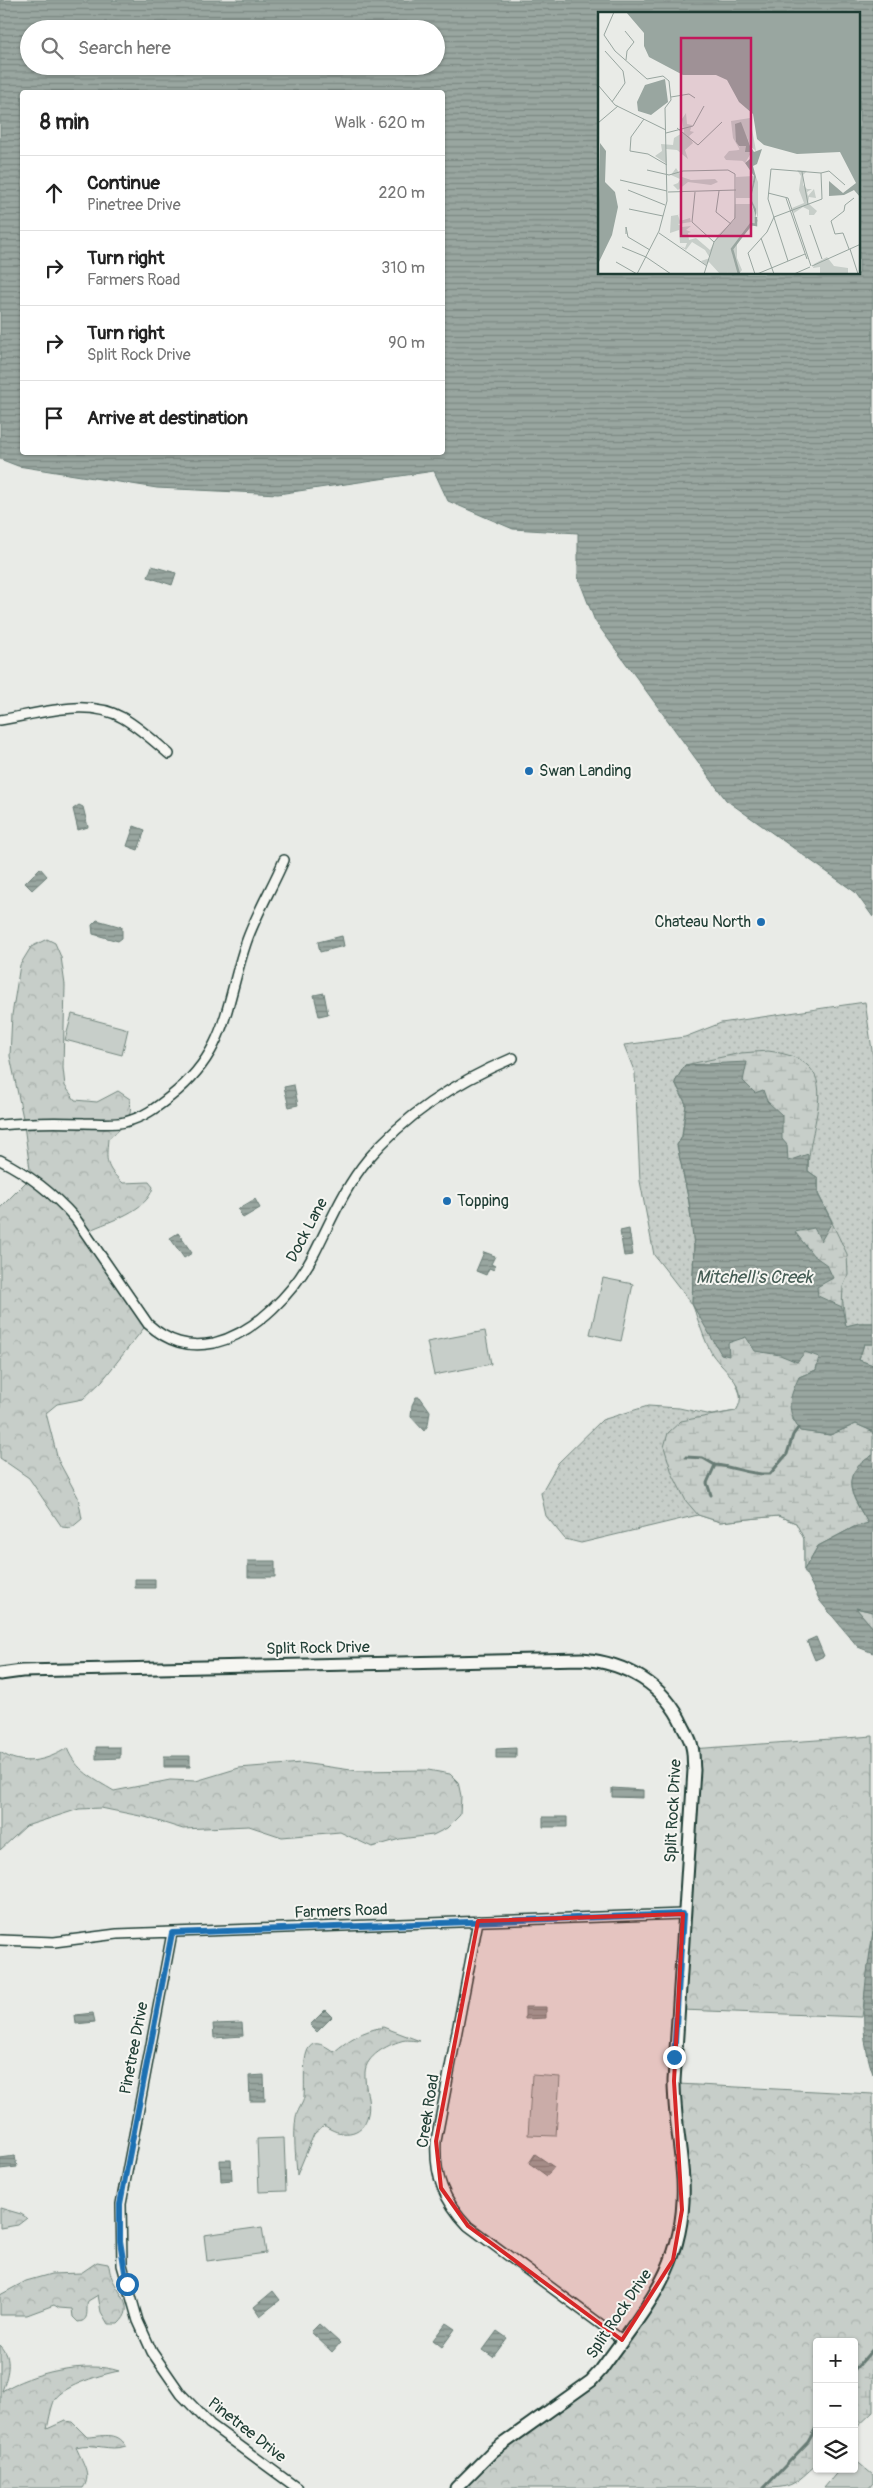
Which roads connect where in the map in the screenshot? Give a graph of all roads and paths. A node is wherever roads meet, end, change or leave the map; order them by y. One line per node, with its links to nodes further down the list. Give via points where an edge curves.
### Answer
1 (0, 720): 2 (street, via 63,709 89,708 109,712 142,730)
2 (169, 754)
3 (284, 860): 5 (street, via 256,916 220,1037 210,1055 177,1092 152,1112 119,1123 25,1122)
4 (513, 1058): 6 (street, Dock Lane, via 474,1074 447,1090 396,1132 350,1181 313,1255 279,1302 240,1332 202,1345 175,1343 158,1334 61,1203 31,1177)
5 (0, 1125)
6 (0, 1160)
7 (0, 1674): 8 (street, Split Rock Drive, via 538,1660 588,1660 622,1667 661,1693 679,1718 692,1746 694,1770)
8 (683, 1914): 9 (street, Farmers Road); 12 (street, Split Rock Drive, via 674,2081 682,2180 680,2228 673,2260 656,2292)
9 (478, 1921): 10 (street, Farmers Road); 12 (street, Creek Road, via 436,2141 435,2160 441,2188 468,2226)
10 (172, 1933): 11 (street, Farmers Road, via 117,1934 54,1942); 13 (street, Pinetree Drive, via 120,2204 124,2274 138,2321 152,2352 181,2394 210,2424)
11 (0, 1940)
12 (622, 2340): 14 (street, Split Rock Drive, via 591,2381 493,2451)
13 (297, 2488)
14 (456, 2488)

